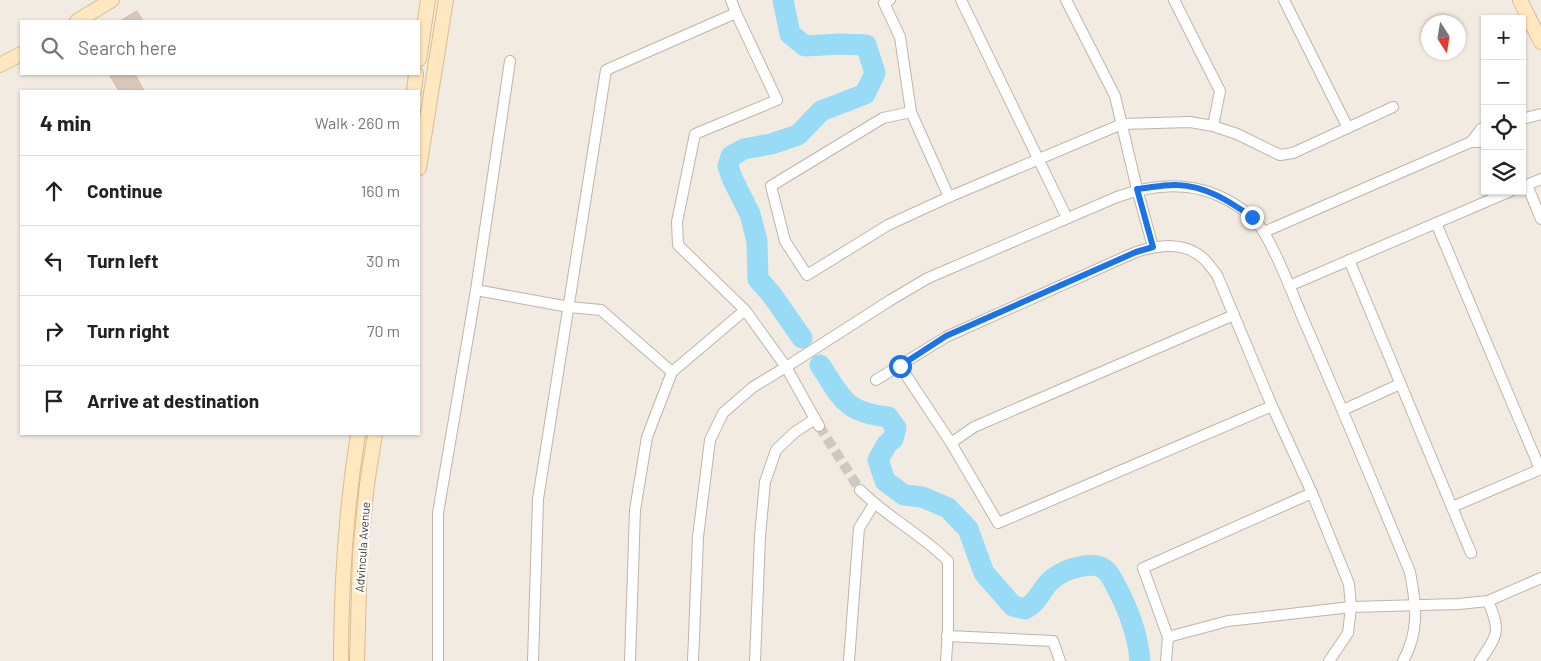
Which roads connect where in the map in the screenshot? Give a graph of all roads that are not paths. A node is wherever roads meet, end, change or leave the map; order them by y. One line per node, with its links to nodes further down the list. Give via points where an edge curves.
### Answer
1 (112, 0): 12 (main road)
2 (428, 0): 15 (main road)
3 (446, 0): 21 (main road)
4 (731, 0): 11 (street)
5 (890, 0): 23 (street, via 884,3 900,37)
6 (961, 0): 33 (street)
7 (1066, 0): 26 (street, via 1115,96)
8 (1174, 0): 27 (street, via 1220,91)
9 (1284, 0): 28 (street)
10 (1520, 0): 13 (main road)
11 (736, 13): 48 (street, via 606,70); 49 (street, via 777,100 695,134 677,222 678,245)
12 (79, 20)
13 (1536, 20): 14 (main road)
14 (1541, 42)
15 (420, 52)
16 (20, 55): 18 (main road)
17 (510, 61): 47 (street)
18 (0, 65)
19 (416, 75): 20 (main road)
20 (414, 90)
21 (424, 101): 32 (main road)
22 (1393, 107): 28 (street)
23 (911, 112): 39 (street); 39 (street, via 883,118 771,186 785,241 807,275 888,225)
24 (1541, 114): 25 (street)
25 (1526, 119)
26 (1122, 124): 27 (street, via 1190,122); 33 (street); 36 (street)
27 (1213, 126): 28 (street, via 1280,155 1293,153)
28 (1348, 128)
29 (1481, 129): 30 (street)
30 (1471, 142): 31 (street); 43 (street)
31 (1481, 142)
32 (420, 155)
33 (1039, 158): 39 (street); 40 (street)
34 (1541, 179): 35 (street)
35 (1526, 185)
36 (1137, 189): 40 (street); 43 (street, via 1176,185 1203,189 1226,199 1252,217); 44 (street)
37 (1526, 190): 41 (street)
38 (1502, 195): 42 (street)
39 (949, 197)
40 (1067, 218): 52 (street, via 928,278)
41 (1541, 219)
42 (1436, 223): 45 (street); 61 (street)
43 (1264, 232): 46 (street)
44 (1153, 247): 50 (street, via 1171,245 1192,251 1204,259 1217,275); 51 (street, via 946,336)
45 (1348, 260): 46 (street); 55 (street)
46 (1289, 286): 57 (street)
47 (476, 290): 48 (street); 75 (street, via 438,513)
48 (569, 307): 53 (street, via 601,310); 76 (street, via 538,499)
49 (745, 310): 52 (street); 53 (street)
50 (1234, 315): 56 (street); 60 (street, via 974,427)
51 (900, 366): 54 (street); 60 (street)
52 (786, 367): 78 (street, via 752,386 723,413 710,440 698,537); 79 (street, via 817,423 795,432 776,450 765,482)
53 (672, 372): 77 (street, via 647,437 635,510)
54 (876, 380)
55 (1400, 384): 57 (street); 65 (street)
56 (1272, 406): 60 (street, via 998,523); 63 (street)
57 (1343, 410): 69 (street, via 1410,572)
58 (358, 435): 73 (main road, Advincula Avenue, via 345,536)
59 (375, 435): 74 (main road, Advincula Avenue, via 361,545)
60 (951, 443)
61 (1540, 469): 65 (street)
62 (860, 490): 64 (street)
63 (1312, 493): 70 (street, via 1349,584); 72 (street, via 1143,568)
64 (874, 504): 71 (street, via 933,546 948,561); 80 (street, via 859,528)
65 (1452, 507): 66 (street)
66 (1471, 553)
67 (1541, 578): 68 (street)
68 (1488, 601): 69 (street); 86 (street, via 1497,630)
69 (1416, 604): 70 (street); 85 (street, via 1413,633)
70 (1351, 607): 72 (street, via 1228,620); 84 (street, via 1348,633)
71 (947, 636): 81 (street); 82 (street, via 1054,641)
72 (1168, 637): 83 (street)
73 (341, 661)
74 (357, 661)
75 (438, 661)
76 (533, 661)
77 (630, 661)
78 (693, 661)
79 (755, 661)
80 (849, 661)
81 (946, 661)
82 (1060, 661)
83 (1166, 661)
84 (1329, 661)
85 (1402, 661)
86 (1480, 661)

